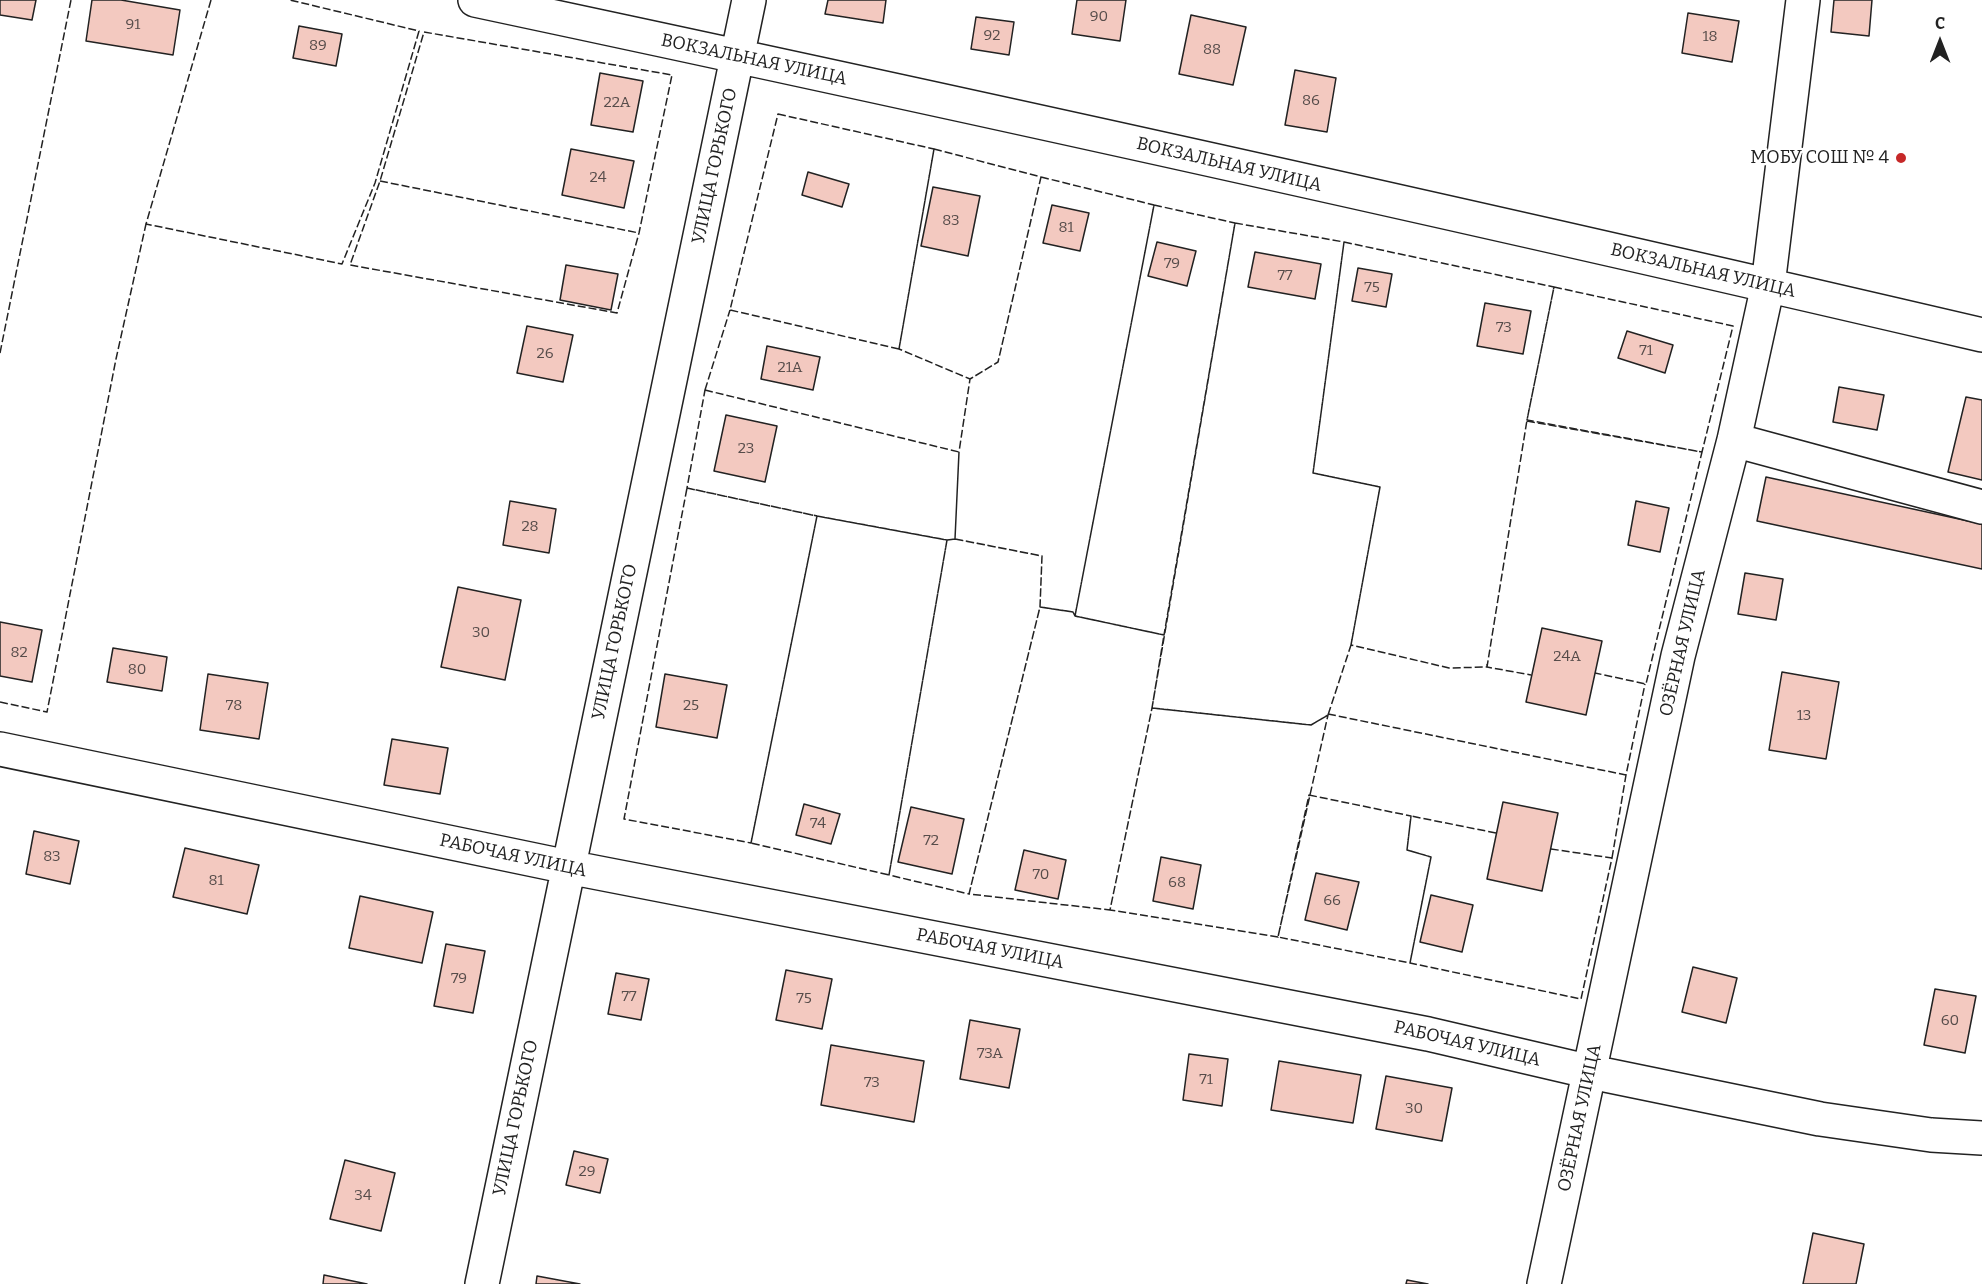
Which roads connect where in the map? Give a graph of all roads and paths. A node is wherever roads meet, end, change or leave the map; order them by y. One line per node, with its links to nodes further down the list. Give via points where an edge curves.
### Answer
1 (475, 0): 4 (street, ВОКЗАЛЬНАЯ УЛИЦА)
2 (749, 0): 4 (street, УЛИЦА ГОРЬКОГО)
3 (1803, 0): 5 (street, ОЗЁРНАЯ УЛИЦА)
4 (738, 56): 5 (street, ВОКЗАЛЬНАЯ УЛИЦА); 10 (street, УЛИЦА ГОРЬКОГО)
5 (1768, 285): 6 (street, ВОКЗАЛЬНАЯ УЛИЦА); 7 (street, ОЗЁРНАЯ УЛИЦА)
6 (1982, 335)
7 (1734, 440): 8 (street); 11 (street, ОЗЁРНАЯ УЛИЦА, via 1678,656)
8 (1982, 507)
9 (0, 749): 10 (street, РАБОЧАЯ УЛИЦА)
10 (568, 867): 11 (street, РАБОЧАЯ УЛИЦА, via 1417,1032); 13 (street, УЛИЦА ГОРЬКОГО)
11 (1590, 1072): 12 (street, РАБОЧАЯ УЛИЦА, via 1820,1119); 14 (street, ОЗЁРНАЯ УЛИЦА)
12 (1982, 1138)
13 (482, 1284)
14 (1544, 1284)

